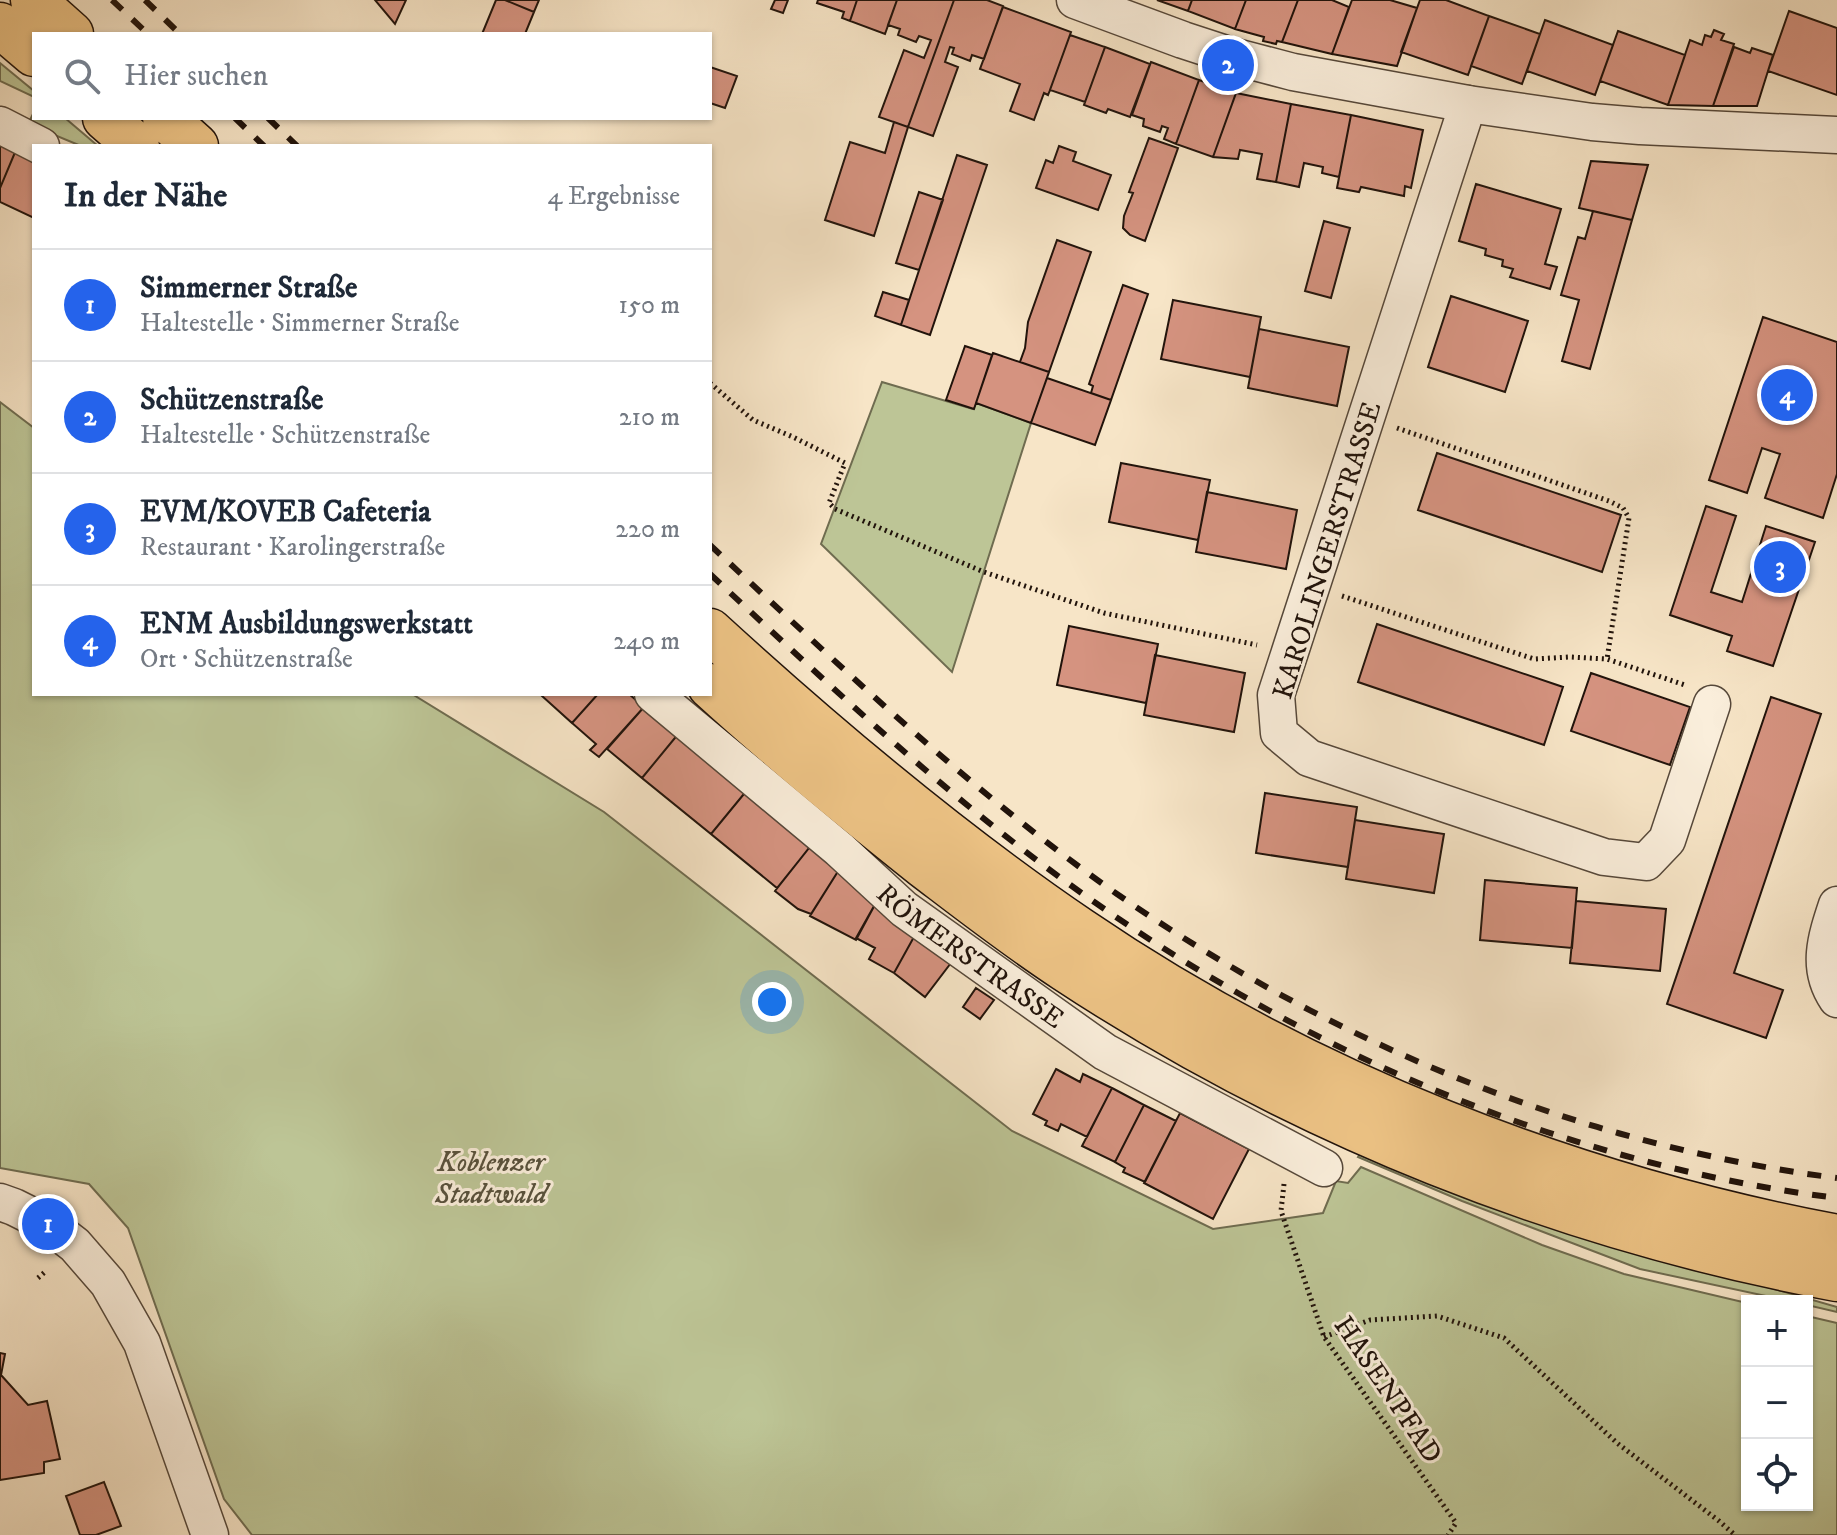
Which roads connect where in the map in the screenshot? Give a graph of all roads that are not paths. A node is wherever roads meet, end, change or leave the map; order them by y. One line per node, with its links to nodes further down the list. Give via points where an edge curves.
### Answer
1 (33, 0): 4 (highway)
2 (1075, 0): 6 (street, via 1232,56)
3 (0, 25): 5 (highway)
4 (69, 32)
5 (32, 52)
6 (1468, 104): 10 (street, via 1628,125); 17 (street, KAROLINGERSTRASSE, via 1276,695 1279,733 1309,758 1604,857 1646,862 1667,840)
7 (107, 120): 12 (highway)
8 (167, 120): 13 (highway)
9 (0, 125): 11 (street)
10 (1837, 135)
11 (37, 144)
12 (135, 144)
13 (194, 144)
14 (712, 633): 22 (highway, via 899,796 999,872 1082,931 1252,1034 1419,1112 1527,1153 1643,1191)
15 (712, 688): 23 (highway, via 977,906 1064,968 1238,1072 1400,1149 1514,1192 1703,1250)
16 (655, 696): 20 (street, RÖMERSTRASSE, via 904,909 1093,1043)
17 (1712, 704)
18 (1837, 905): 19 (street, via 1823,961)
19 (1837, 999)
20 (1324, 1168)
21 (0, 1202): 24 (street, via 48,1224 108,1283 142,1343)
22 (1837, 1237)
23 (1837, 1279)
24 (210, 1535)

